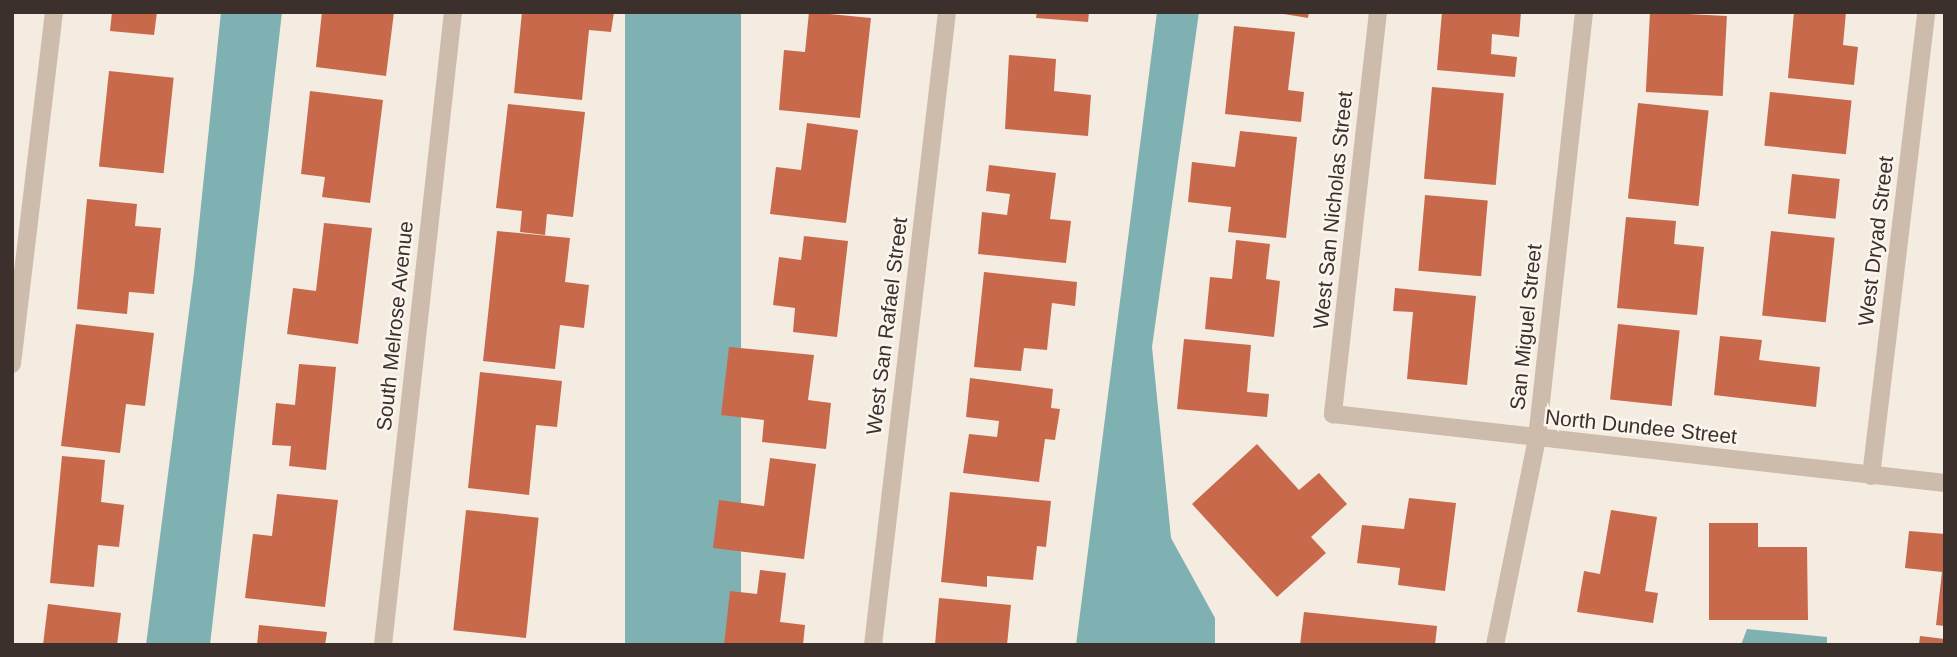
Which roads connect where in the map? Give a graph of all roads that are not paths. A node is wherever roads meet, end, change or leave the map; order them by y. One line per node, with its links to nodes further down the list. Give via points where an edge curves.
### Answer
1 (54, 12): 7 (street)
2 (453, 12): 12 (street, South Melrose Avenue)
3 (947, 12): 13 (street, West San Rafael Street)
4 (1378, 12): 8 (street, West San Nicholas Street)
5 (1584, 12): 9 (street, San Miguel Street)
6 (1926, 12): 10 (street, West Dryad Street)
7 (12, 364)
8 (1333, 414): 9 (street, North Dundee Street)
9 (1537, 438): 10 (street, North Dundee Street); 14 (street, San Miguel Street)
10 (1871, 476): 11 (street, North Dundee Street)
11 (1945, 483)
12 (383, 645)
13 (873, 645)
14 (1495, 645)

